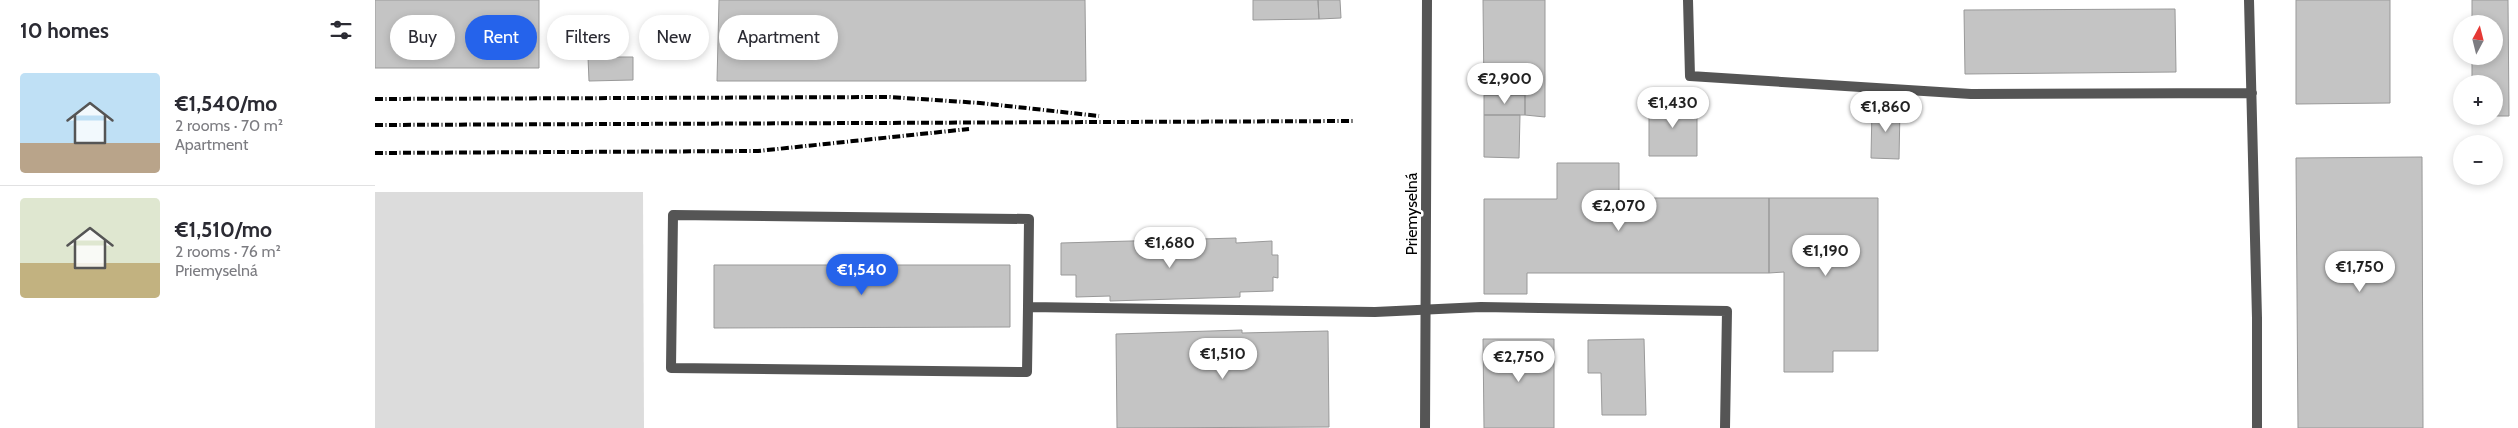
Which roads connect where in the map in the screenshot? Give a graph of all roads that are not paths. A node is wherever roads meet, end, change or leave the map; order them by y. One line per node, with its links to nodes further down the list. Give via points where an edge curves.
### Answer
1 (1427, 0): 6 (street, Priemyselná)
2 (1688, 0): 4 (street, via 1690,76 1971,94)
3 (2249, 0): 4 (street)
4 (2252, 93): 9 (street)
5 (1028, 308): 5 (street, via 1027,372 671,368 673,215 1029,219); 6 (street, via 1375,312)
6 (1425, 309): 7 (street, Priemyselná); 8 (street, via 1727,311)
7 (1425, 428)
8 (1725, 428)
9 (2257, 428)

